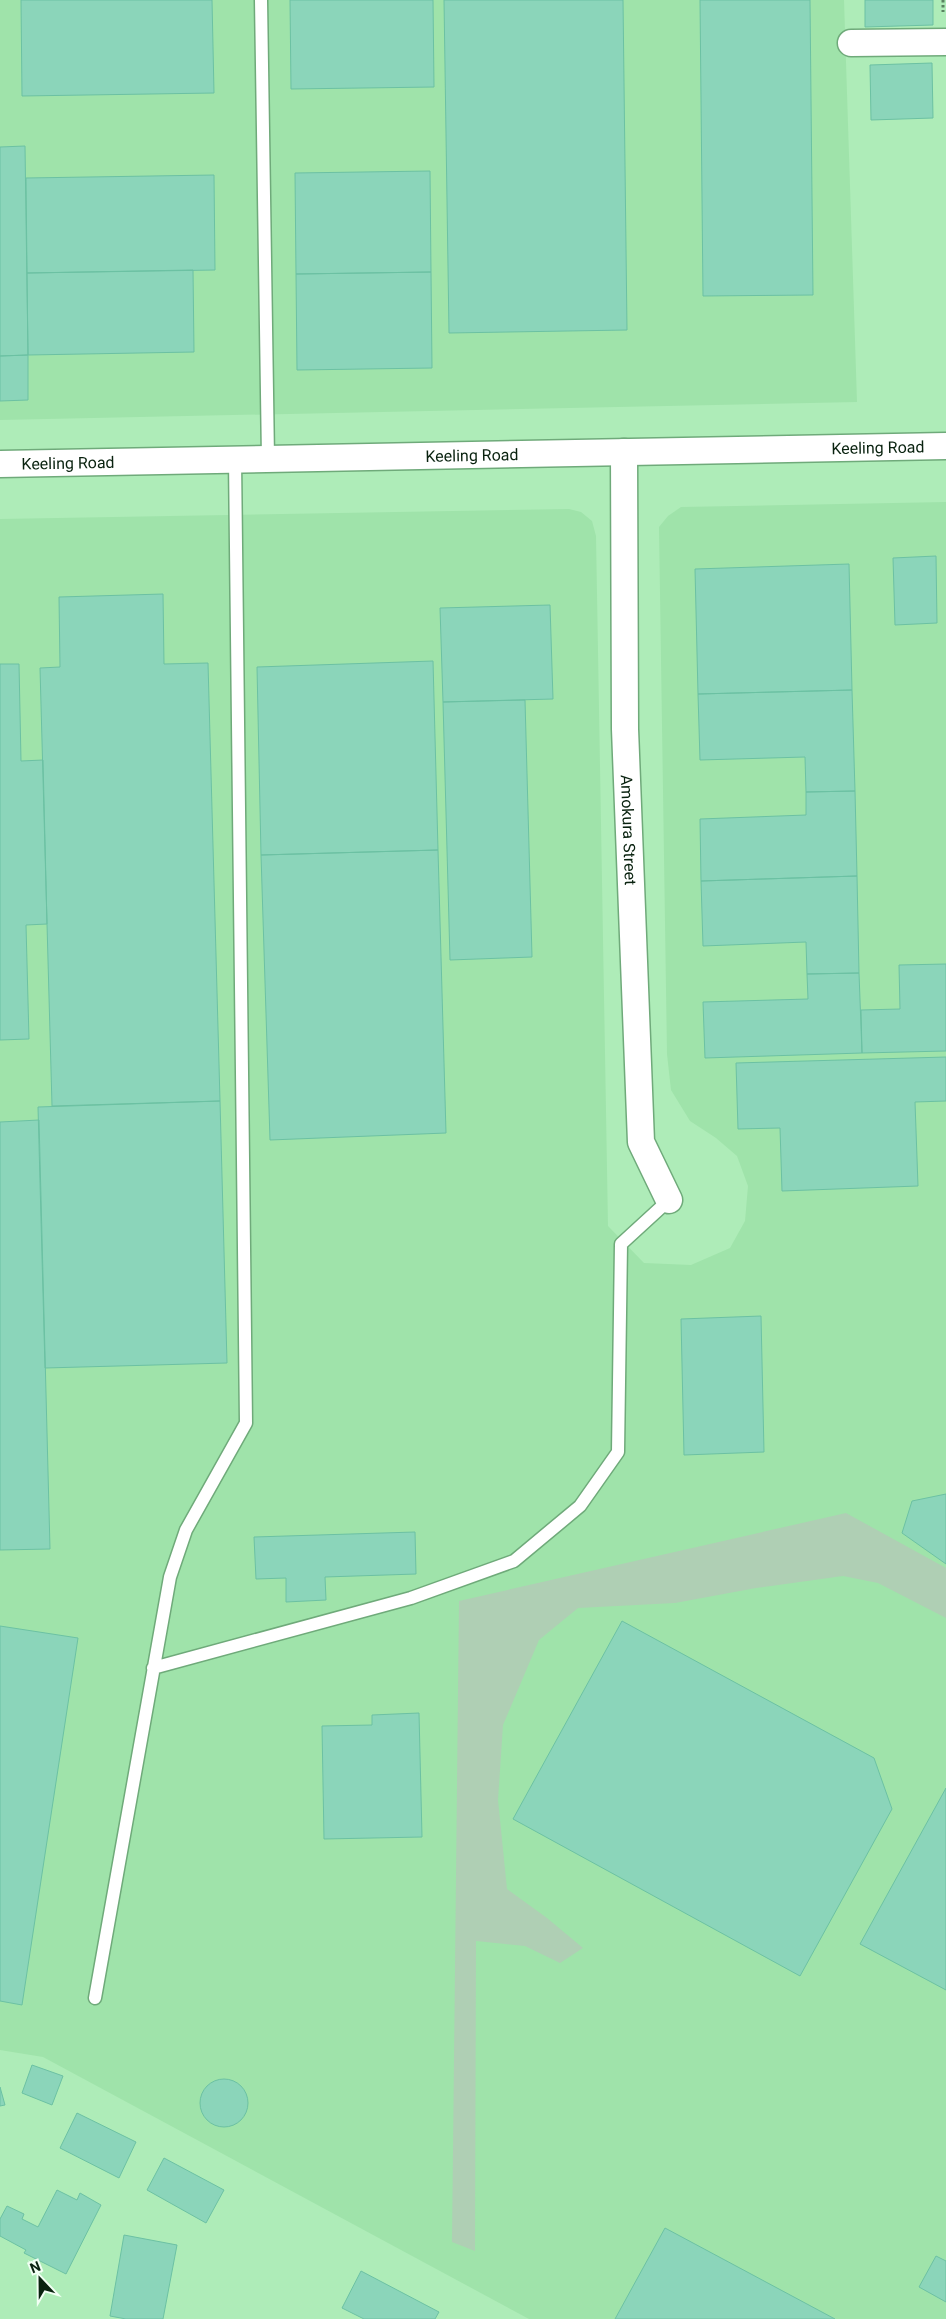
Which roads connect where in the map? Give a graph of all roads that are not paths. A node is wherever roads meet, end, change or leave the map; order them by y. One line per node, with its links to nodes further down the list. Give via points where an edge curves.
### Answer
1 (261, 0): 6 (lane)
2 (946, 42): 3 (street)
3 (851, 44)
4 (946, 446): 5 (street, Keeling Road)
5 (624, 452): 6 (street, Keeling Road); 9 (street, Amokura Street, via 626,729 641,1142)
6 (268, 458): 7 (street, Keeling Road)
7 (235, 460): 8 (street, Keeling Road); 10 (lane, via 246,1423 186,1530 170,1577)
8 (0, 464)
9 (669, 1200): 10 (lane, via 622,1244 618,1452 580,1506 514,1561 411,1598)
10 (153, 1668): 11 (lane)
11 (95, 1998)

